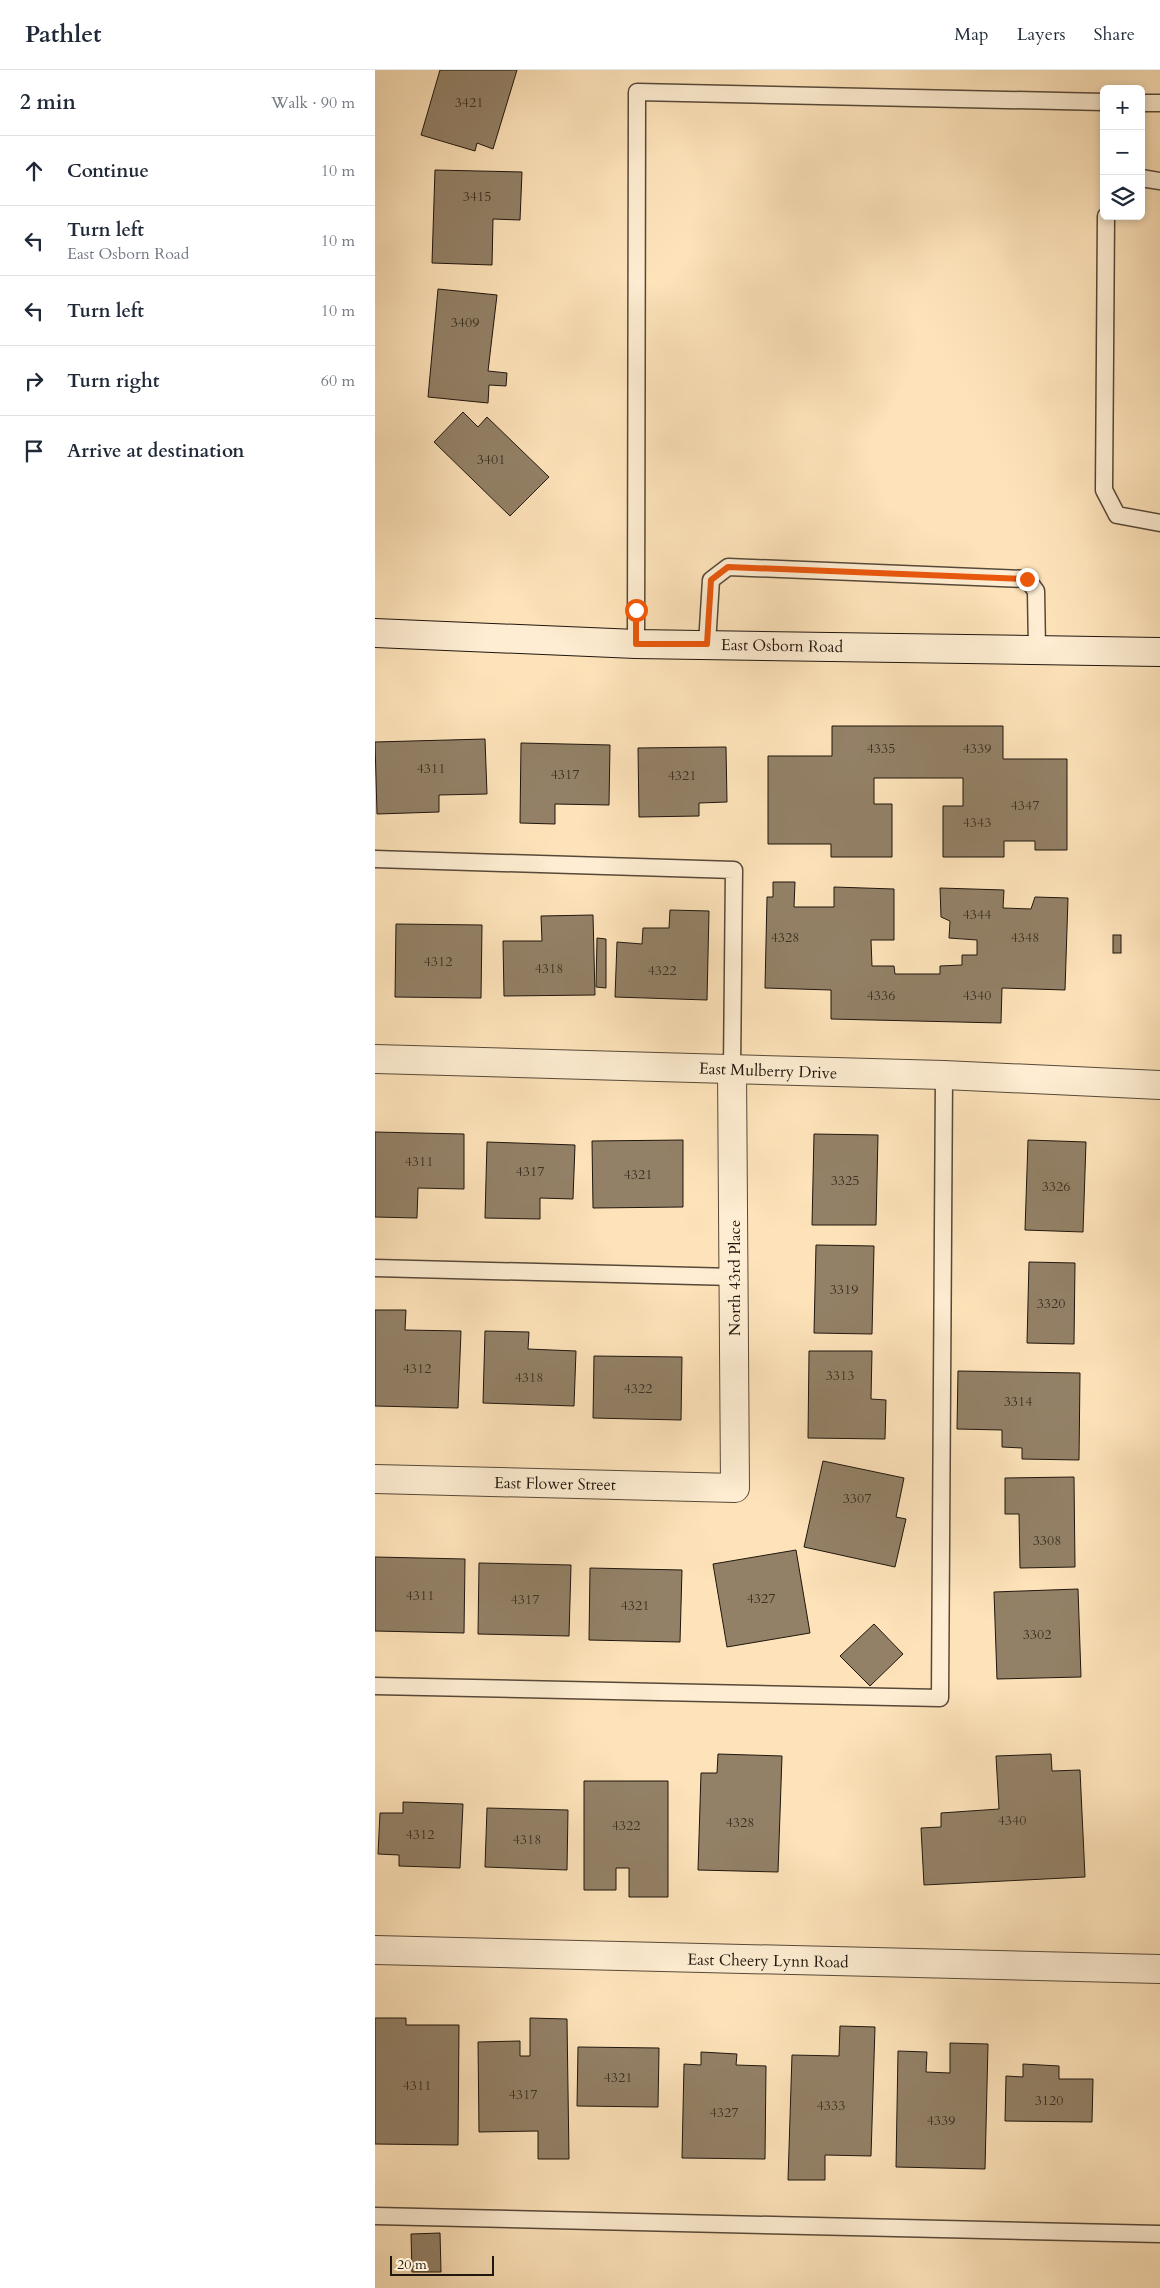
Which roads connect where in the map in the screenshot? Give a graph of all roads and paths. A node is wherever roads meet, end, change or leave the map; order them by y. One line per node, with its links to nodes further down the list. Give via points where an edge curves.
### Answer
1 (1100, 102): 9 (lane, via 637,92)
2 (1145, 103): 3 (lane)
3 (1160, 103)
4 (1145, 179): 5 (lane)
5 (1160, 181)
6 (1106, 220): 7 (lane, via 1104,490 1117,514)
7 (1160, 523)
8 (375, 633): 9 (street, East Osborn Road)
9 (636, 644): 10 (street, East Osborn Road)
10 (707, 644): 11 (street, East Osborn Road); 11 (lane, via 711,580 728,567 1027,579 1036,592)
11 (1037, 649): 12 (street, East Osborn Road)
12 (1160, 652)
13 (375, 859): 15 (lane, via 735,870)
14 (375, 1059): 15 (street, East Mulberry Drive)
15 (732, 1069): 16 (street, East Mulberry Drive); 19 (street, North 43rd Place)
16 (944, 1075): 17 (street, East Mulberry Drive); 22 (lane, via 940,1698)
17 (1160, 1085)
18 (375, 1268): 19 (lane)
19 (733, 1277): 21 (street, North 43rd Place)
20 (375, 1479): 21 (street, East Flower Street)
21 (735, 1488)
22 (375, 1686)
23 (375, 1950): 24 (street, East Cheery Lynn Road)
24 (1160, 1969)
25 (375, 2216): 26 (lane)
26 (1160, 2234)

